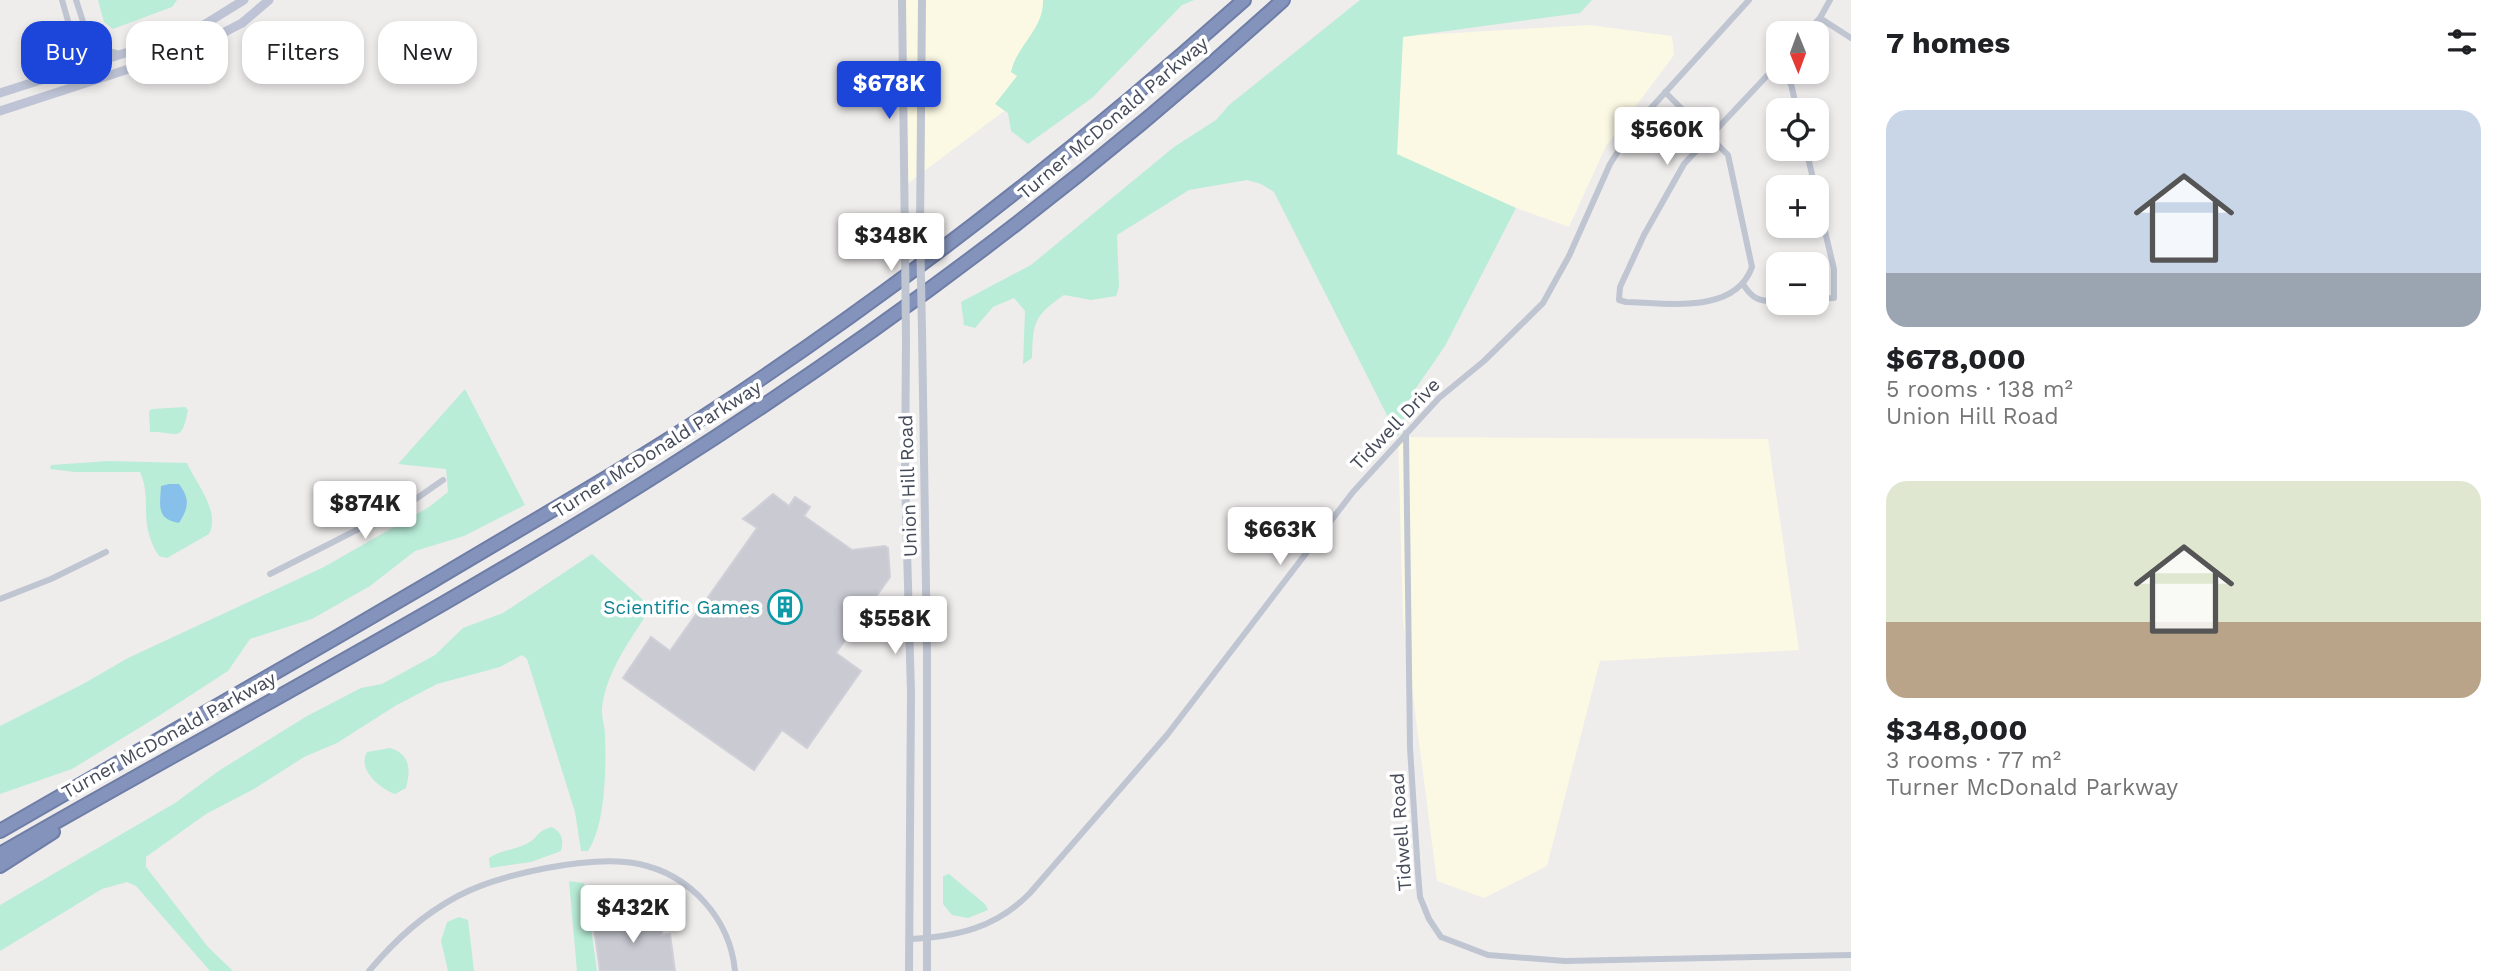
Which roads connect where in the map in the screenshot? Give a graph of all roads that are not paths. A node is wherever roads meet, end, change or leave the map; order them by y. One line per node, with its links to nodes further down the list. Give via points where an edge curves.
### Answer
1 (62, 0): 12 (street)
2 (76, 0): 13 (street)
3 (244, 0): 17 (main road, via 194,31)
4 (269, 0): 19 (main road, via 242,23 196,47)
5 (902, 0): 41 (street, Union Hill Road, bridge, via 911,693)
6 (922, 0): 40 (street, Union Hill Road, bridge)
7 (1244, 0): 37 (highway, Turner McDonald Parkway, via 1018,191 854,315 713,411 552,511)
8 (1285, 0): 36 (highway, Turner McDonald Parkway, via 1024,217 790,387 560,534)
9 (1749, 0): 23 (street, Tidwell Drive)
10 (1830, 0): 11 (street)
11 (1821, 18): 14 (street); 15 (street)
12 (68, 21)
13 (83, 21)
14 (1818, 21)
15 (1851, 38)
16 (112, 53): 17 (main road)
17 (120, 55): 18 (main road)
18 (112, 56)
19 (112, 75)
20 (1766, 80): 26 (street)
21 (25, 84): 24 (main road)
22 (86, 84): 25 (main road)
23 (1665, 92): 26 (street); 31 (street, Tidwell Drive, via 1633,128 1610,164 1543,303)
24 (0, 93)
25 (0, 111)
26 (1711, 135): 28 (street, via 1728,155 1751,258 1752,267); 28 (street, via 1684,164 1663,200 1620,287 1619,300 1698,303 1719,298)
27 (1827, 238): 29 (street, via 1834,269 1834,299)
28 (1743, 284): 30 (street, via 1750,295)
29 (1829, 299)
30 (1766, 300)
31 (1406, 433): 40 (street, Tidwell Drive, via 1353,492 1167,735 1030,893 1007,915 989,924); 42 (street, Tidwell Road, via 1410,748 1418,873 1420,897 1441,937 1488,955 1565,961)
32 (443, 480): 34 (street, via 410,503)
33 (106, 552): 35 (street)
34 (270, 574)
35 (0, 599)
36 (186, 747): 38 (highway, Turner McDonald Parkway); 39 (highway)
37 (2, 829)
38 (0, 854)
39 (0, 866)
40 (928, 938): 41 (street, Tidwell Drive); 46 (street, Union Hill Road)
41 (909, 939): 45 (street, Union Hill Road)
42 (1851, 955)
43 (369, 971): 44 (street, via 412,925 465,893 525,873 609,862 650,867 697,894 723,927)
44 (736, 971)
45 (909, 971)
46 (927, 971)

